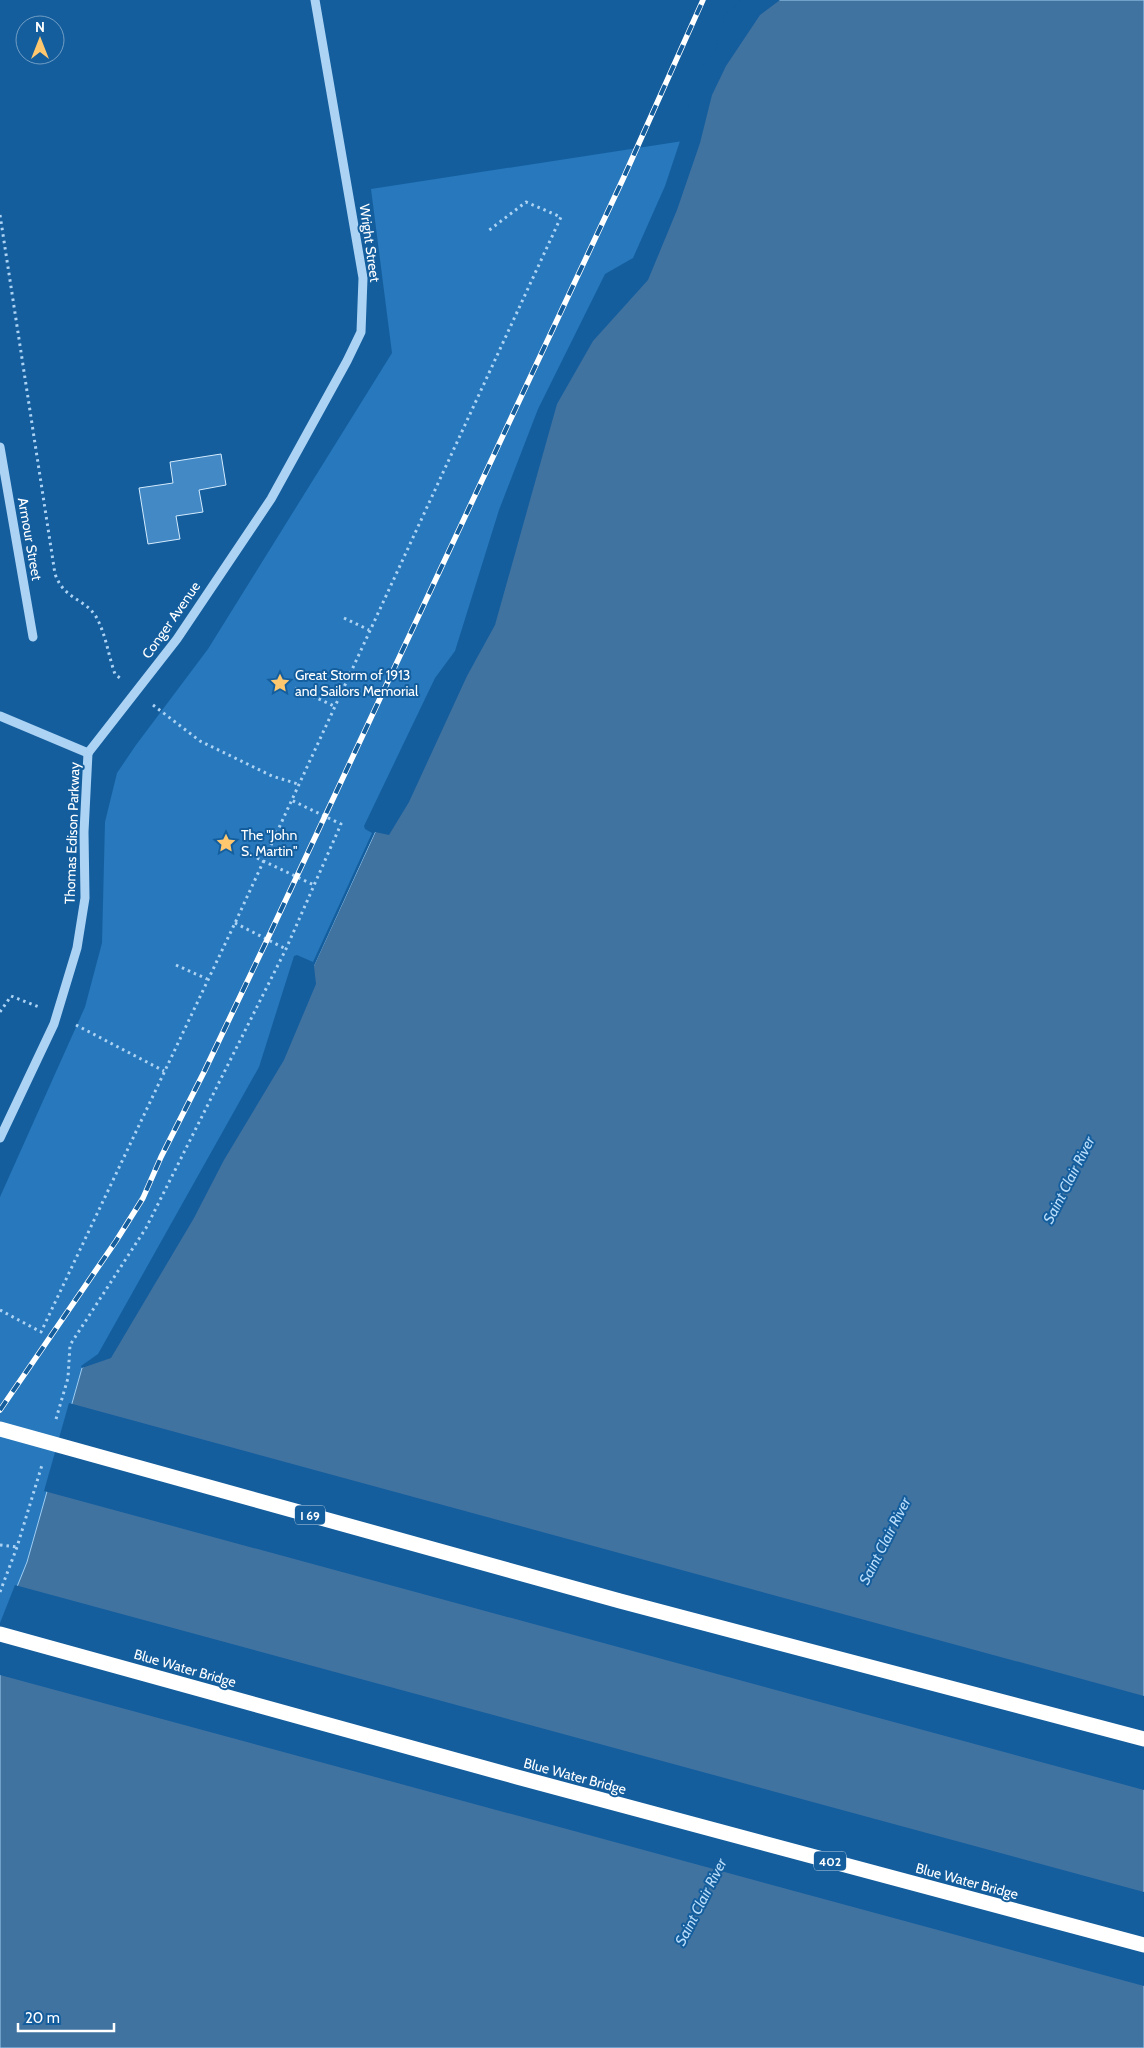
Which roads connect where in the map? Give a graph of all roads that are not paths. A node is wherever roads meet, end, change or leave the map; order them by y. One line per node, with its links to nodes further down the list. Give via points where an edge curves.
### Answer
1 (315, 0): 3 (street, Wright Street, via 363,278 361,332)
2 (0, 447): 4 (street, Armour Street)
3 (271, 499): 6 (street, Conger Avenue, via 177,639)
4 (33, 637)
5 (0, 716): 6 (street)
6 (88, 753): 7 (street, Thomas Edison Parkway, via 85,898 77,948 56,1014)
7 (0, 1138)
8 (0, 1429): 10 (highway, I 69, via 620,1601)
9 (0, 1634): 11 (highway, Blue Water Bridge / 402, via 516,1777)
10 (1144, 1739)
11 (1144, 1945)

